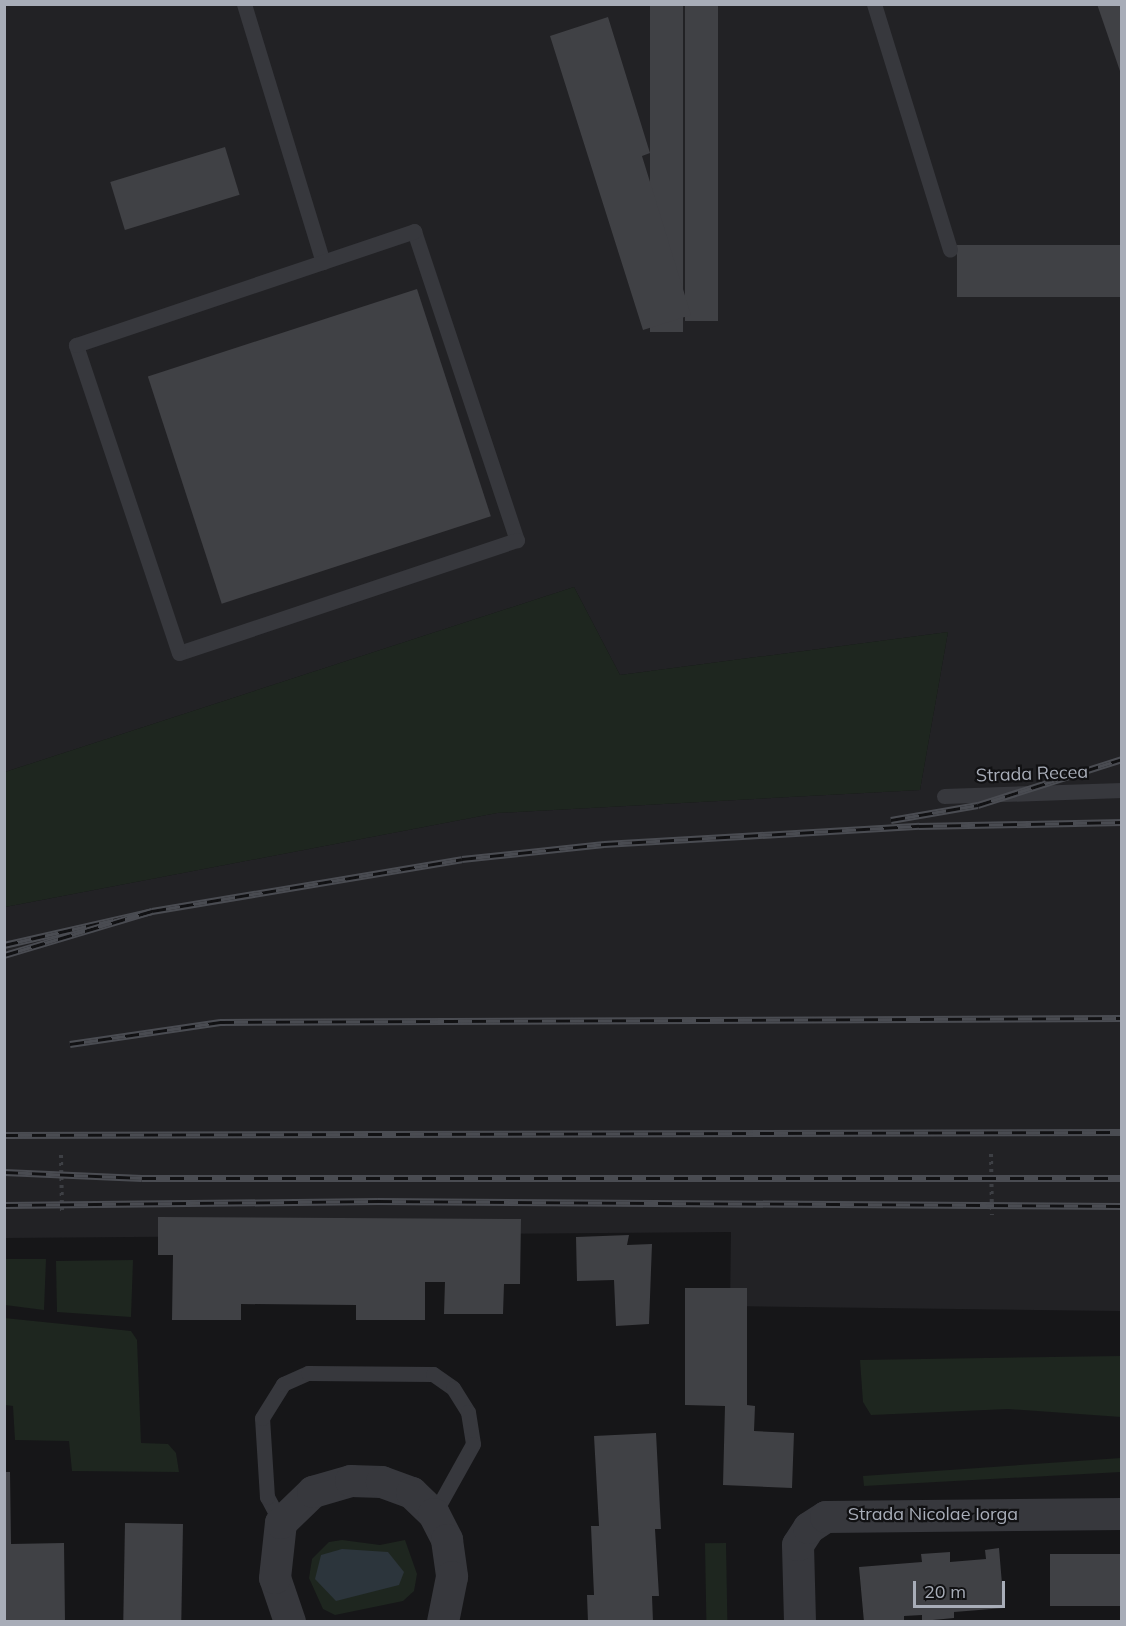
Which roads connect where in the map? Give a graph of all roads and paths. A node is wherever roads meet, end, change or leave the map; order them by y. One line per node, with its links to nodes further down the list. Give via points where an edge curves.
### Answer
1 (244, 4): 4 (lane)
2 (874, 4): 3 (lane)
3 (950, 249)
4 (323, 262): 4 (lane, via 76,345 179,653 517,540 414,231)
5 (1122, 790): 6 (lane, Strada Recea)
6 (944, 796)
7 (991, 1154): 10 (path)
8 (61, 1155): 9 (path)
9 (62, 1215)
10 (992, 1215)
11 (434, 1514): 13 (street, via 412,1493 382,1482 351,1481 313,1492); 13 (lane, via 473,1444 468,1412 453,1388 433,1374 308,1373 283,1384 262,1418 267,1497); 15 (street, via 447,1540 452,1577)
12 (1122, 1514): 16 (street, Strada Nicolae Iorga, via 826,1517 809,1528 798,1545)
13 (281, 1523): 14 (street, via 275,1578)
14 (290, 1622)
15 (444, 1622)
16 (800, 1622)

